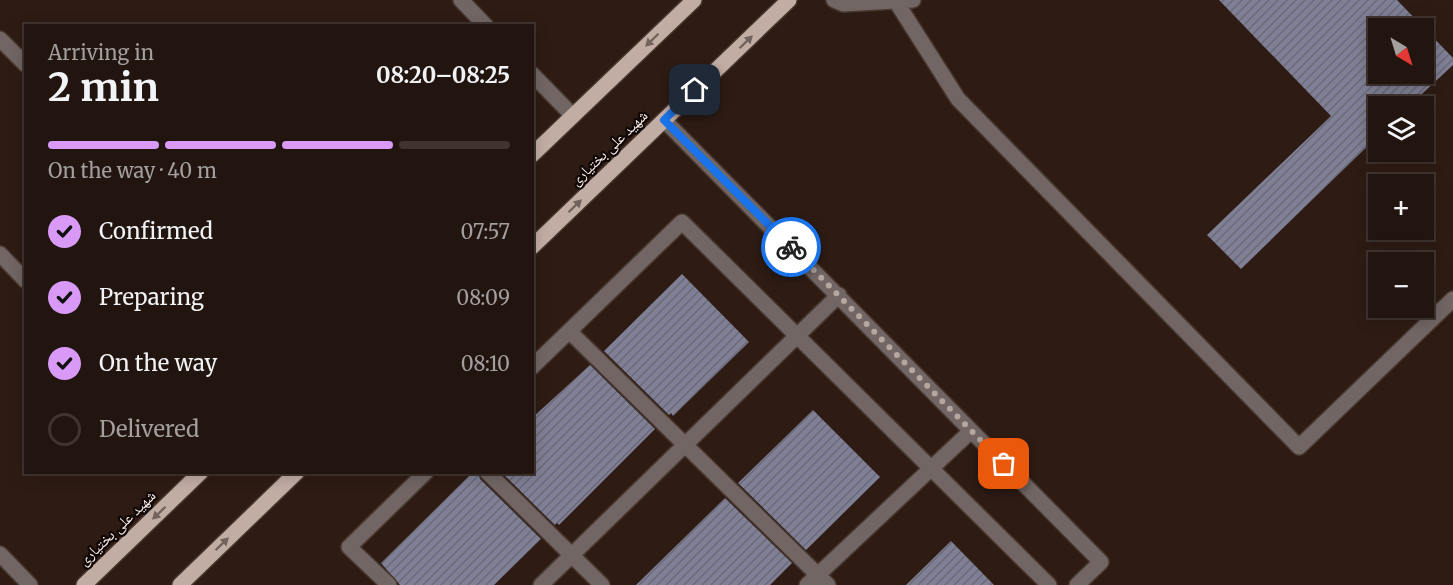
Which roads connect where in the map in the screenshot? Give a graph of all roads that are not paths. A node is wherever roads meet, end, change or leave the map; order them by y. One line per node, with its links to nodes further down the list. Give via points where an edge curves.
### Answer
1 (461, 0): 7 (street)
2 (694, 0): 11 (main road, one-way to 11)
3 (789, 0): 12 (main road, شهید علی بختیاری, one-way to 3)
4 (834, 0): 6 (street, via 843,4)
5 (913, 0): 6 (street)
6 (897, 3): 18 (street, via 958,99 1299,447)
7 (484, 24)
8 (0, 39): 9 (street)
9 (24, 63)
10 (534, 76): 11 (street)
11 (573, 116): 13 (main road)
12 (664, 120): 14 (main road, شهید علی بختیاری, one-way to 12); 17 (street)
13 (534, 153)
14 (534, 244)
15 (0, 254): 16 (street)
16 (24, 279)
17 (839, 295): 20 (street); 22 (street)
18 (1453, 299)
19 (569, 331): 20 (street, via 682,222); 21 (street); 23 (street)
20 (798, 334): 23 (street); 24 (street)
21 (534, 365)
22 (971, 431): 24 (street); 39 (street, via 1101,562)
23 (684, 443): 30 (street); 31 (street)
24 (931, 467): 31 (street); 38 (street)
25 (199, 474): 33 (main road, شهید علی بختیاری, one-way to 33)
26 (295, 474): 34 (main road, one-way to 26)
27 (424, 474): 35 (street, via 349,547)
28 (489, 474): 30 (street)
29 (0, 554): 32 (street)
30 (571, 555): 36 (street); 37 (street)
31 (818, 581)
32 (30, 585)
33 (84, 585)
34 (180, 585)
35 (388, 585)
36 (541, 585)
37 (602, 585)
38 (1049, 585)
39 (1077, 585)

